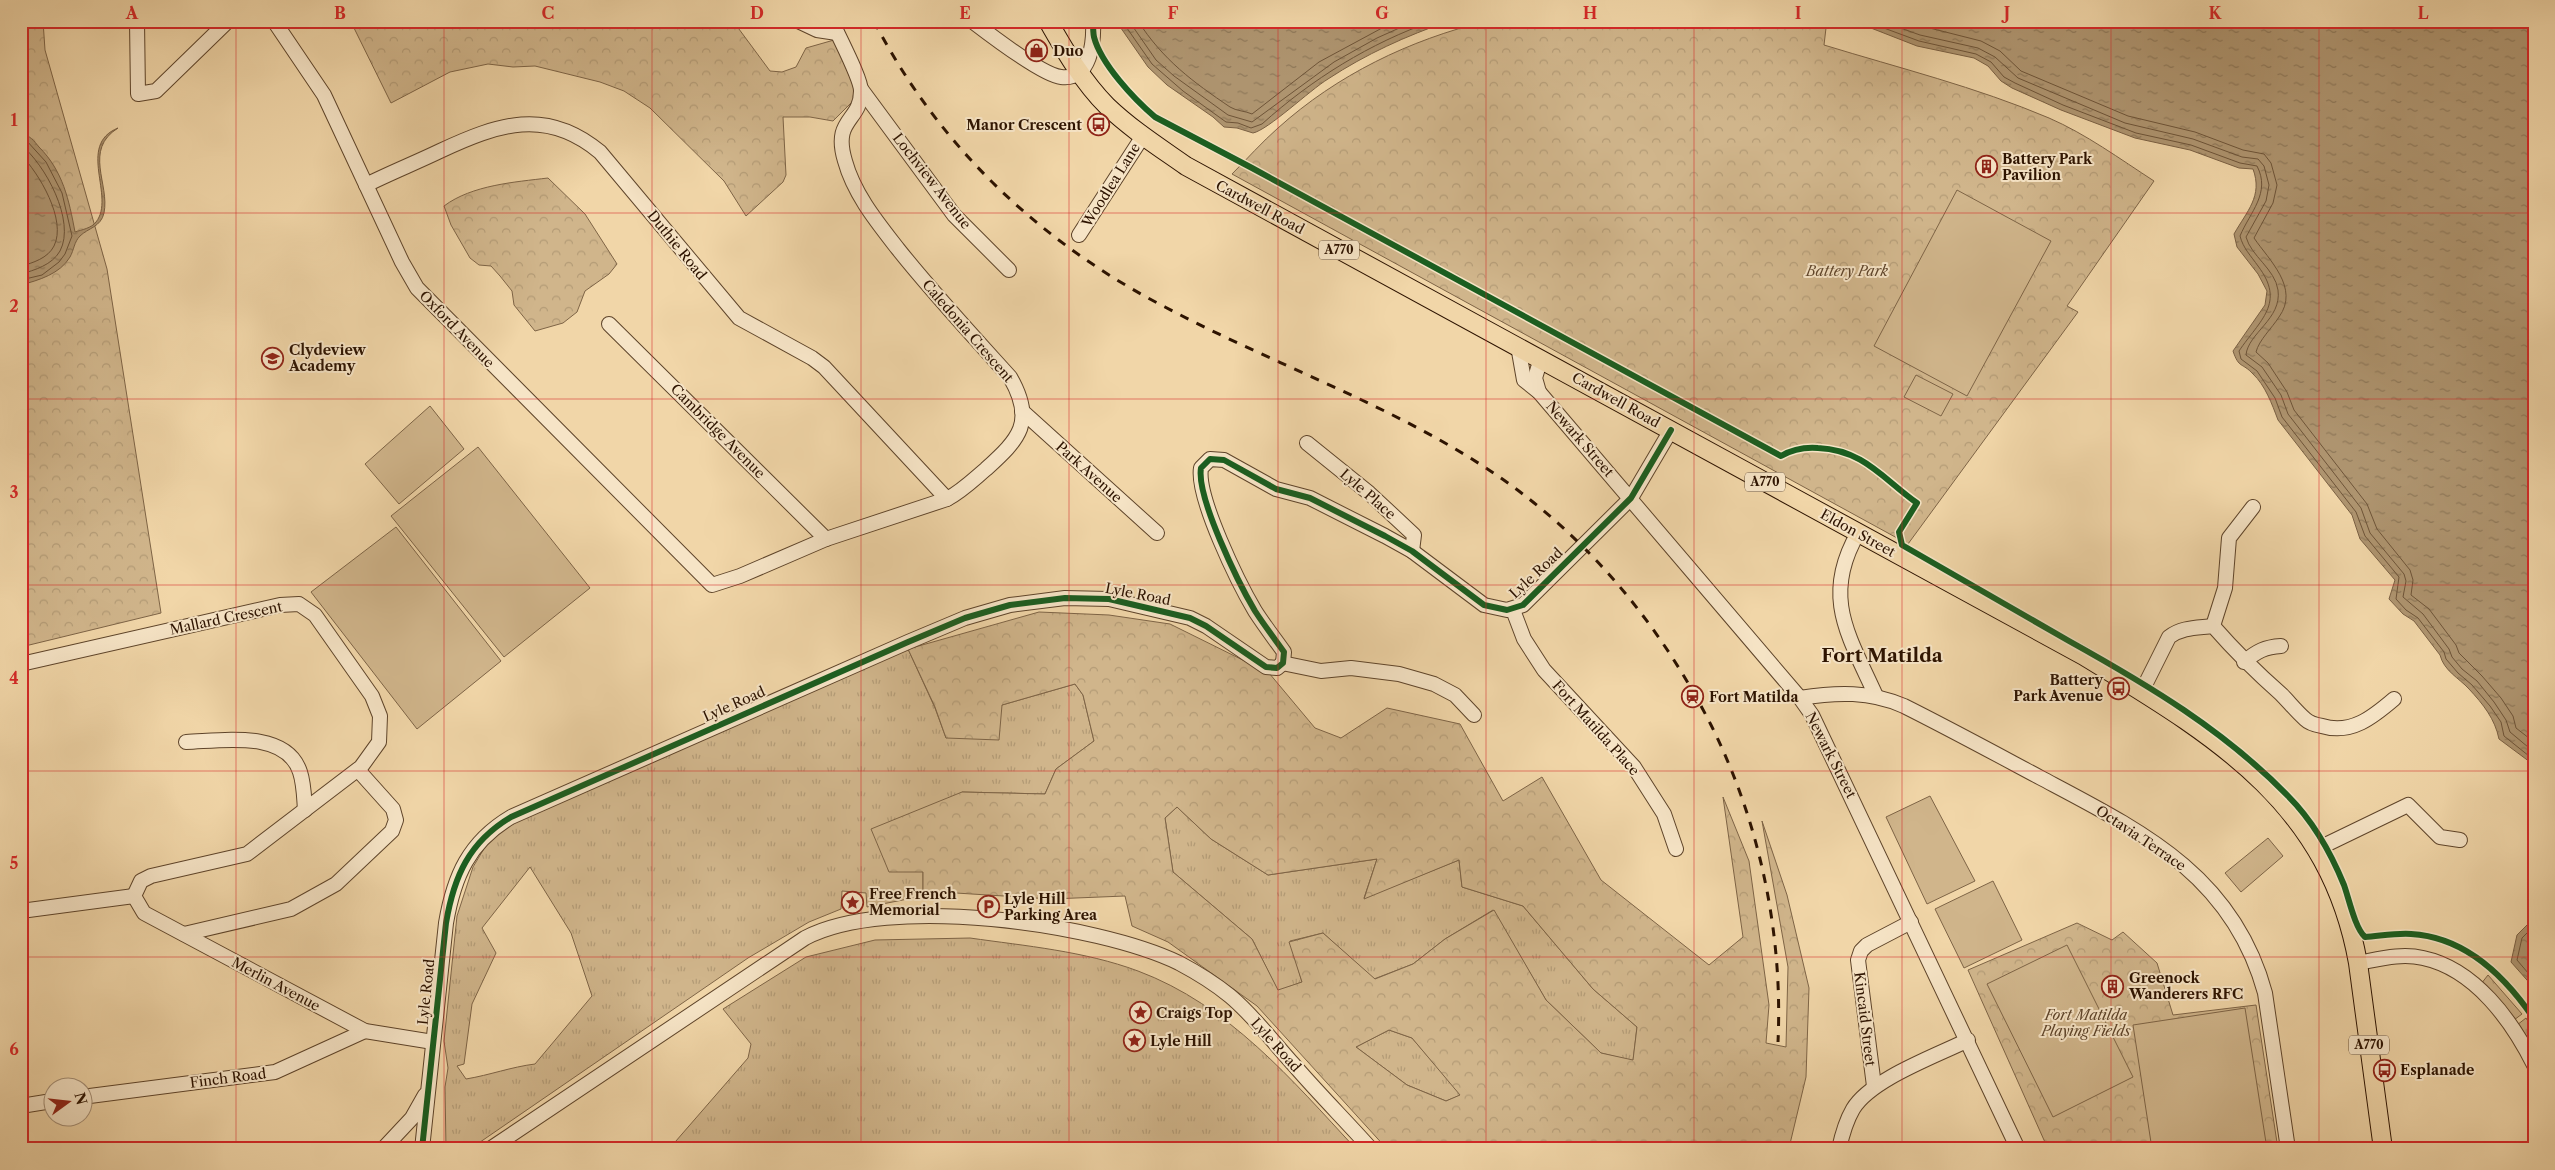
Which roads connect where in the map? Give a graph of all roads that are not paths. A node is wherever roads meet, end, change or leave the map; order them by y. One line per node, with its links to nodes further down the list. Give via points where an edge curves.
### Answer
1 (137, 21): 2 (street, via 138,94 156,90)
2 (228, 21)
3 (274, 21): 12 (street, Oxford Avenue, via 324,95)
4 (798, 21): 8 (street, via 817,30)
5 (972, 21): 9 (street, via 1007,48 1054,75 1067,77)
6 (1048, 21): 9 (main road, Cardwell Road / A770)
7 (1093, 21): 9 (street, via 1090,57)
8 (834, 27): 10 (street)
9 (1079, 71): 11 (main road, Cardwell Road / A770, via 1106,105)
10 (861, 89): 14 (street, Lochview Avenue, via 954,214); 19 (street, Caledonia Crescent, via 856,109 841,134 845,162 856,189 906,260 1010,377 1019,394)
11 (1143, 136): 13 (street, Woodlea Lane); 16 (main road, Cardwell Road / A770, via 1209,179)
12 (366, 184): 23 (street, Duthie Road, via 495,128 537,123 577,134 600,152 739,318 824,367); 29 (street, Oxford Avenue, via 417,288)
13 (1080, 235)
14 (1009, 270)
15 (610, 324): 27 (street, Cambridge Avenue)
16 (1518, 346): 17 (main road, Cardwell Road / A770); 18 (street, Newark Street, via 1524,380)
17 (1541, 358): 18 (street, Newark Street, via 1534,378); 20 (main road, Cardwell Road / A770)
18 (1539, 392): 22 (street, Newark Street)
19 (1022, 411): 23 (street, Caledonia Crescent, via 1021,430 1011,446); 26 (street, Park Avenue)
20 (1671, 430): 22 (street, Lyle Road); 25 (main road, Eldon Street / A770)
21 (1307, 442): 28 (street, Lyle Place, via 1414,535)
22 (1631, 498): 30 (street, Lyle Road, via 1523,605); 38 (street, Newark Street)
23 (947, 499): 27 (street, Caledonia Crescent)
24 (2252, 507): 31 (street, via 2229,538 2225,588)
25 (1858, 533): 36 (main road, Eldon Street / A770); 37 (street, via 1843,565 1840,596 1845,629)
26 (1157, 534)
27 (826, 540): 29 (street, Caledonia Crescent)
28 (1412, 551): 30 (street, Lyle Road, via 1484,605); 34 (street, Lyle Road, via 1334,509 1310,498 1276,489 1224,460 1210,459 1206,462 1200,476 1203,493 1229,559 1254,610 1284,652)
29 (712, 585)
30 (1513, 610): 45 (street, Fort Matilda Place, via 1524,639 1544,670 1634,768 1664,814)
31 (2212, 626): 33 (street); 36 (street, via 2177,631 2169,637)
32 (2281, 646): 33 (street, via 2257,650)
33 (2244, 662): 39 (street, via 2306,720 2329,728 2362,723)
34 (1282, 663): 40 (street, via 1321,671 1351,668 1399,674 1434,684 1455,695); 54 (street, Lyle Road, via 1277,668 1266,667 1190,618 1127,601 1084,598 1010,605 965,618 916,638 511,817 478,842 464,862 453,890 446,923)
35 (21, 664): 42 (street, Mallard Crescent, via 280,605 300,604 315,615 325,629 372,696 380,716 379,742)
36 (2142, 691): 46 (main road, Eldon Street / A770, via 2188,720 2250,769 2284,804)
37 (1876, 696): 38 (street, Octavia Terrace, via 1843,693); 70 (street, Octavia Terrace, via 1916,711 2110,815 2168,853 2210,889 2239,928 2266,993)
38 (1800, 698): 49 (street, Newark Street, via 1819,727)
39 (2394, 699)
40 (1474, 715)
41 (186, 742): 43 (street, via 255,740 274,744 292,757 300,770)
42 (358, 770): 43 (street, Mallard Crescent); 50 (street, via 393,809 396,820 392,831 336,884 291,909)
43 (305, 810): 47 (street, Mallard Crescent, via 246,854 151,876 140,882)
44 (2460, 840): 46 (street, via 2440,837 2408,805)
45 (1676, 849)
46 (2317, 849): 51 (main road, Eldon Street / A770, via 2344,910)
47 (134, 896): 48 (street); 50 (street, Merlin Avenue, via 144,913)
48 (21, 911)
49 (1911, 922): 53 (street, Newark Street); 57 (street, Kincaid Street, via 1867,945 1861,950 1858,960)
50 (184, 934): 52 (street, Merlin Avenue)
51 (2358, 964): 55 (street, via 2406,956 2424,958 2455,970 2470,980 2500,1012); 71 (main road, Eldon Street / A770)
52 (365, 1031): 54 (street, Merlin Avenue); 58 (street, Finch Road, via 275,1072)
53 (1968, 1040): 57 (street); 69 (street, Newark Street)
54 (434, 1042): 56 (street, Lyle Road)
55 (2534, 1065)
56 (430, 1084): 61 (street, via 418,1109); 62 (street, Lyle Road)
57 (1874, 1086): 68 (street, via 1854,1108 1844,1127)
58 (92, 1095)
59 (42, 1103): 60 (street)
60 (21, 1106)
61 (403, 1129): 62 (street, via 417,1124); 63 (street)
62 (425, 1132): 64 (street, Lyle Road); 65 (street, Lyle Road)
63 (383, 1149)
64 (422, 1149)
65 (429, 1149)
66 (490, 1149): 67 (street, Lyle Road, via 805,938 851,922 896,917 953,917 1042,925 1178,962 1236,1002)
67 (1371, 1149)
68 (1839, 1149)
69 (2018, 1149)
70 (2288, 1149)
71 (2383, 1149)

